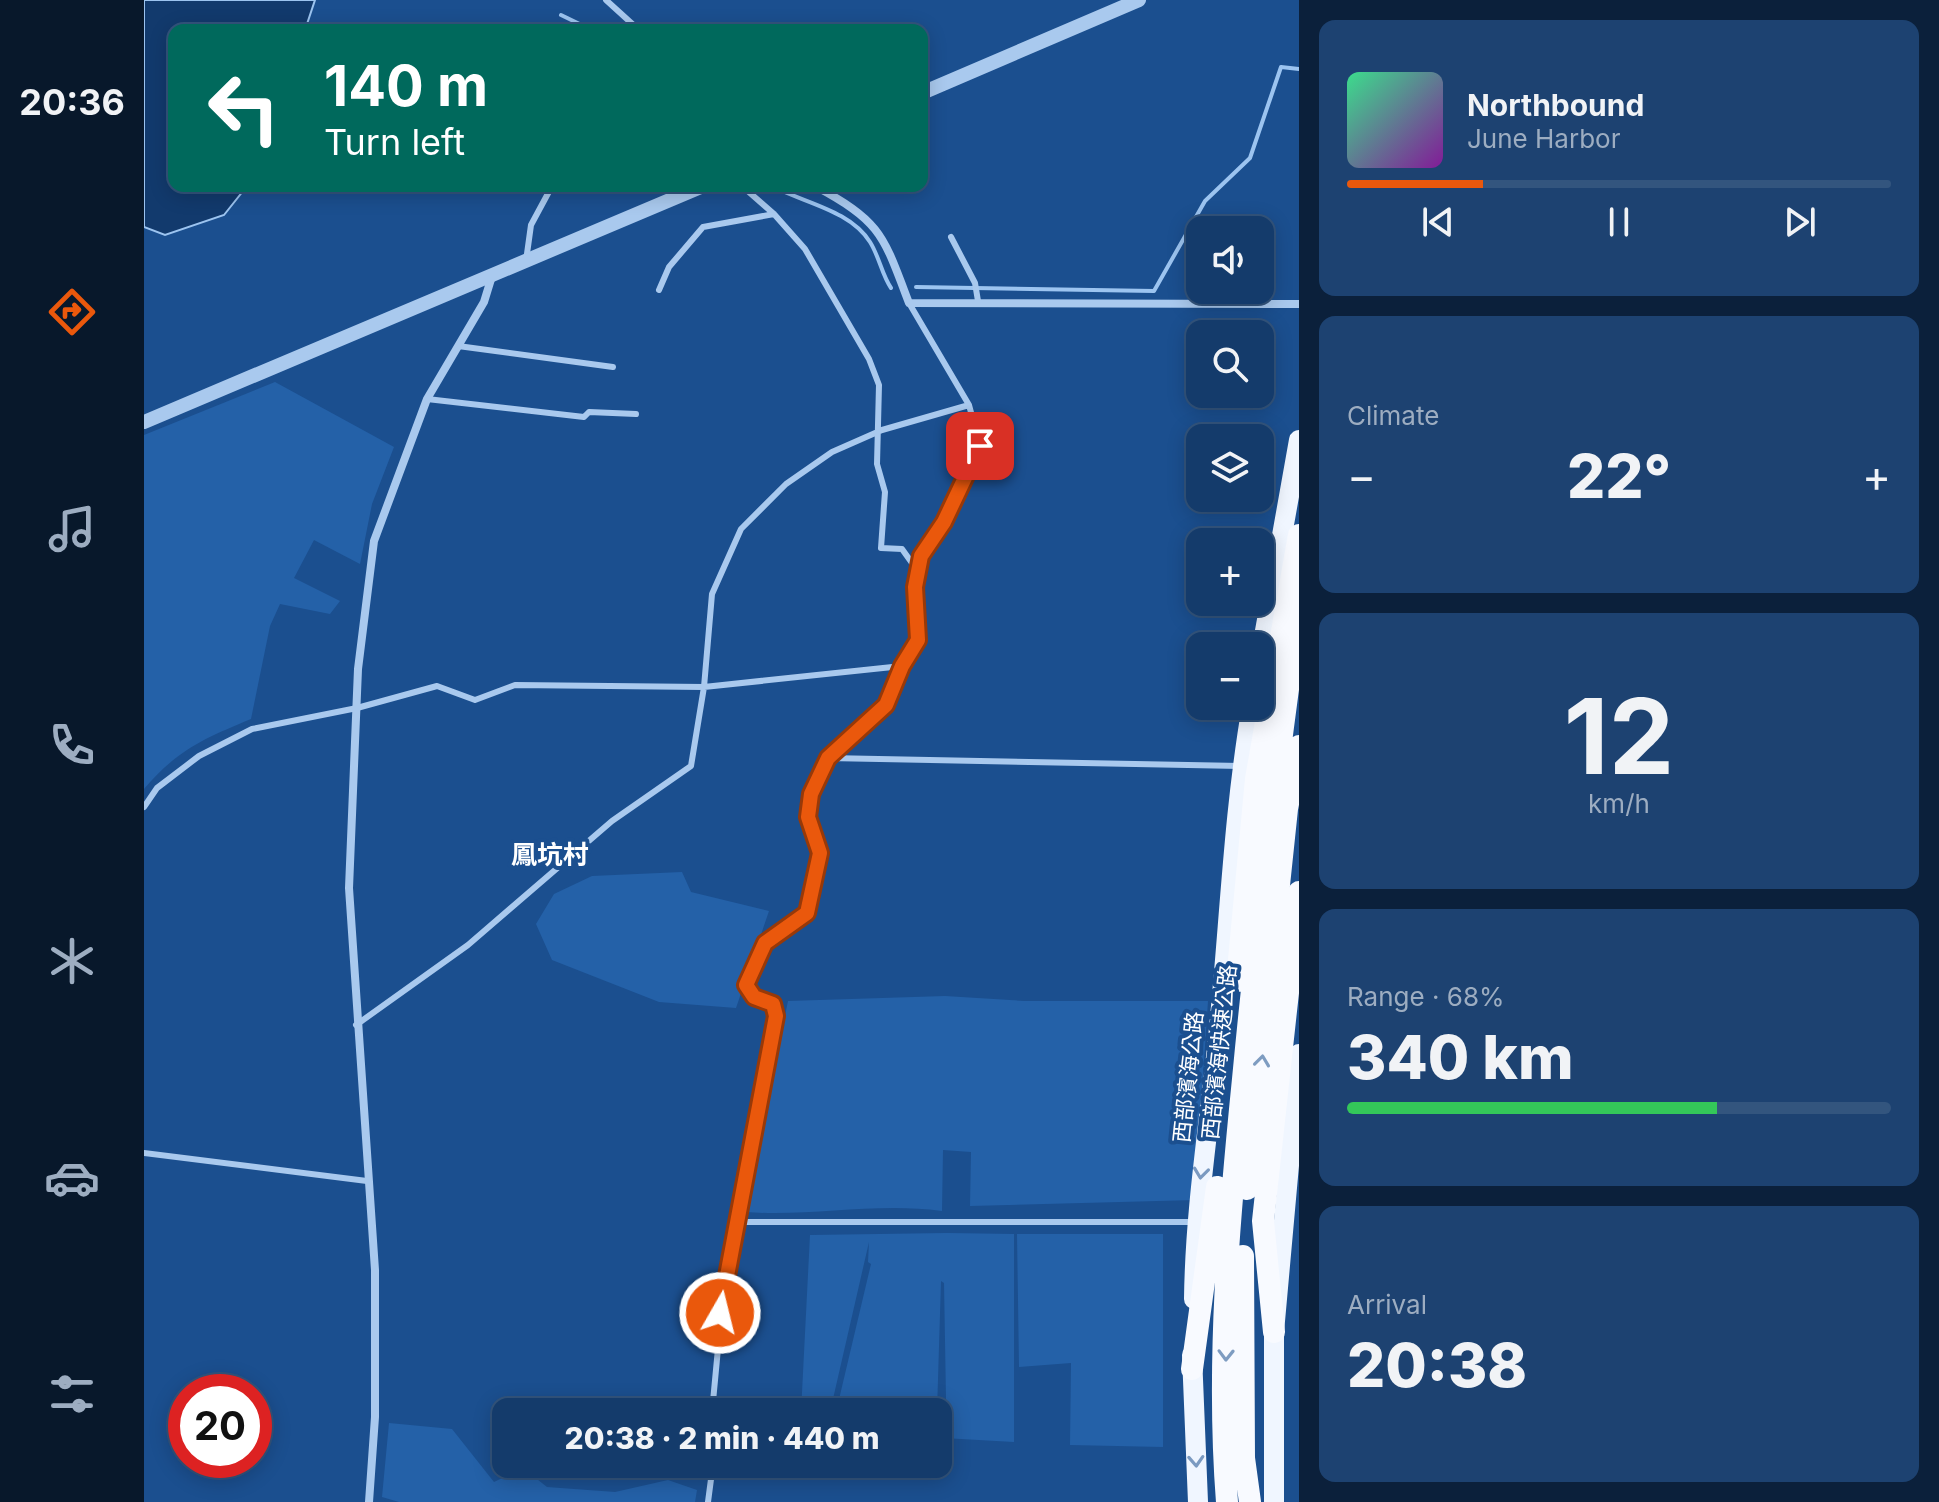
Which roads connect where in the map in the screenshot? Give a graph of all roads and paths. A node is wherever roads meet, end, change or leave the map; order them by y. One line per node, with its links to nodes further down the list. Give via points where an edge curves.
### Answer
1 (606, 0): 3 (lane)
2 (1139, 0): 4 (street)
3 (632, 24)
4 (928, 90)
5 (549, 192): 11 (lane, via 531,225)
6 (689, 192): 11 (street)
7 (749, 192): 9 (lane)
8 (826, 192): 15 (street, via 854,207 886,241)
9 (774, 214): 13 (lane, via 703,227 669,267); 23 (lane, via 805,249 869,359 879,385)
10 (951, 237): 14 (lane, via 975,283)
11 (526, 261): 12 (street)
12 (492, 275): 17 (street, via 484,302); 22 (street)
13 (659, 290)
14 (978, 301): 15 (street); 16 (street)
15 (909, 303): 20 (lane)
16 (1299, 304)
17 (458, 346): 18 (lane); 19 (street)
18 (613, 367)
19 (427, 399): 21 (lane, via 584,417 589,412); 31 (street, via 374,541)
20 (969, 405): 23 (lane); 26 (lane, via 980,446)
21 (636, 414)
22 (144, 422)
23 (876, 433): 26 (lane, via 885,492 881,548 902,549); 30 (lane, via 832,452 786,484 741,529 712,594)
24 (1299, 440): 28 (main road)
25 (1299, 535): 46 (highway, bridge, via 1256,779 1224,1129)
26 (917, 570): 29 (lane, via 918,640)
27 (1299, 609): 52 (highway, 西部濱海快速公路, one-way to 52, bridge, via 1272,805 1229,1222)
28 (1265, 632)
29 (902, 666): 30 (lane); 34 (lane, via 886,705)
30 (704, 687): 31 (lane, via 515,685 475,700 437,686); 39 (lane, via 691,766 612,821 468,945)
31 (357, 708): 37 (lane, via 252,729 199,756 157,788); 39 (street, via 349,888)
32 (1250, 720): 36 (main road, 西部濱海公路)
33 (1299, 746): 53 (highway, 西部濱海快速公路, one-way to 33, bridge, via 1244,1458 1242,1227 1287,809)
34 (828, 758): 36 (lane); 43 (lane, via 808,804 820,853 811,904 799,920 761,948 746,985 754,997 773,1004 776,1016)
35 (1299, 763): 36 (street)
36 (1242, 766): 44 (main road, 西部濱海公路, one-way to 44)
37 (144, 807)
38 (1299, 892): 45 (highway, via 1263,1221)
39 (356, 1025): 42 (street)
40 (1299, 1054): 45 (main road)
41 (144, 1153): 42 (lane)
42 (367, 1181): 49 (street, via 375,1270)
43 (736, 1222): 44 (lane); 47 (lane)
44 (1195, 1222): 46 (main road, 西部濱海公路)
45 (1274, 1332): 54 (main road)
46 (1192, 1369): 51 (main road, 西部濱海公路, one-way to 51)
47 (713, 1398)
48 (711, 1478): 50 (lane)
49 (369, 1502)
50 (708, 1502)
51 (1198, 1502)
52 (1227, 1502)
53 (1250, 1502)
54 (1274, 1502)

